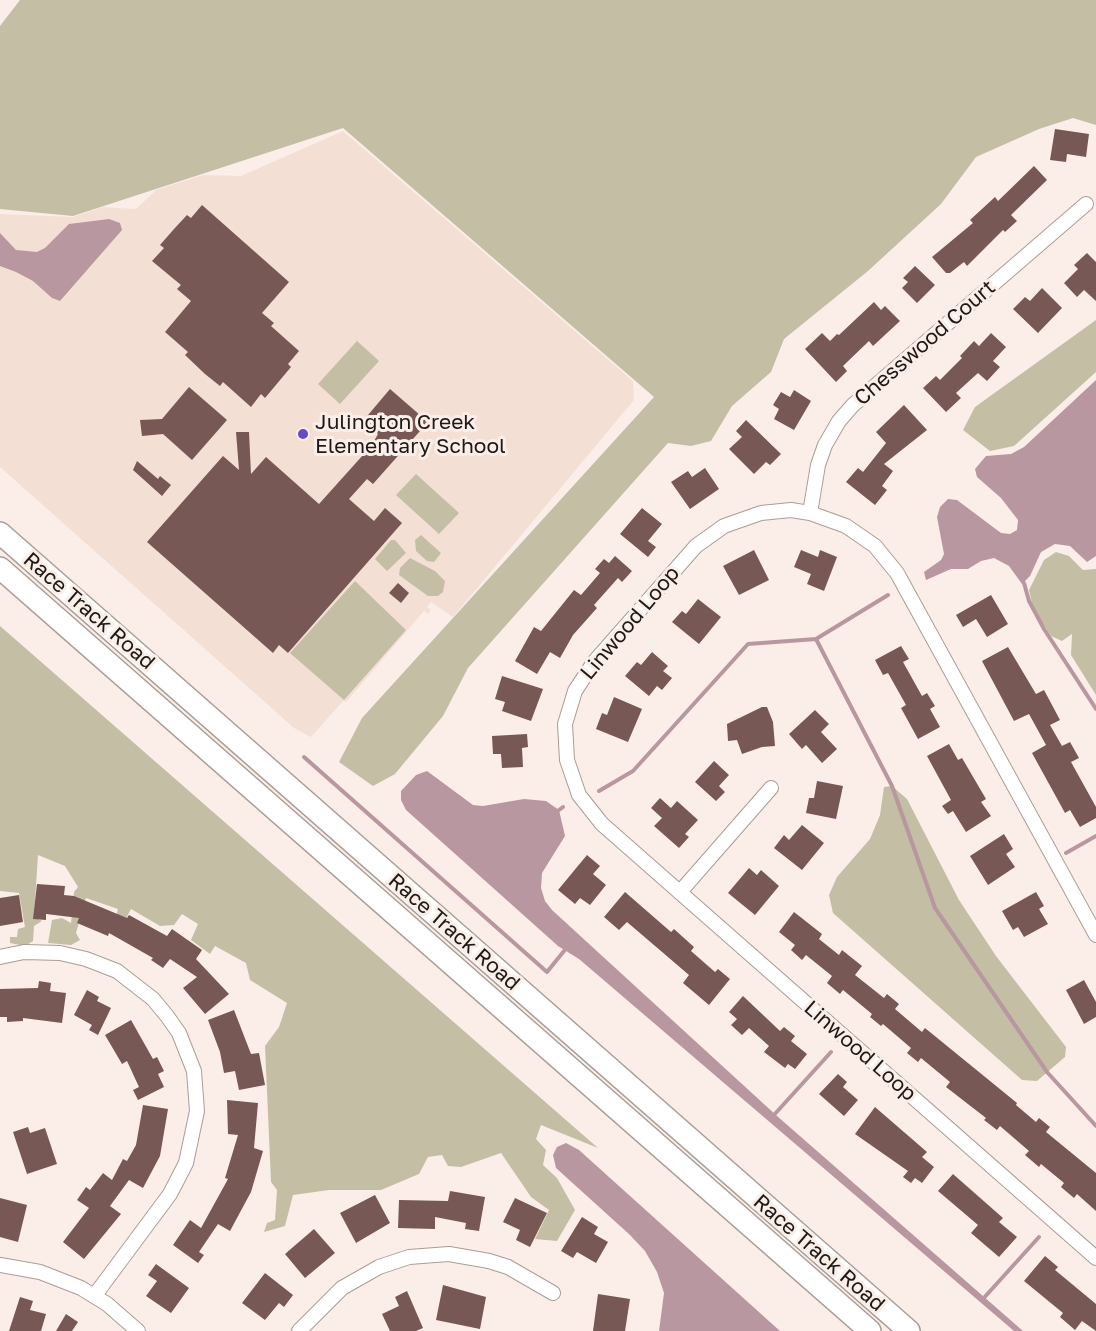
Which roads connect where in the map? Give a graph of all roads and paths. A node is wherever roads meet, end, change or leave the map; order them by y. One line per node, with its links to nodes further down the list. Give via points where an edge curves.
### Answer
1 (1086, 204): 2 (street, Chesswood Court, via 853,405 825,445)
2 (810, 513): 11 (street, Linwood Loop, via 791,510 742,518 696,546 594,662 569,707 565,733 567,760 579,795 602,824); 12 (street, Linwood Loop, via 830,518 861,535 888,559)
3 (0, 533): 4 (main road, Race Track Road)
4 (23, 553): 5 (main road); 6 (main road, Race Track Road)
5 (2, 570): 7 (main road, Race Track Road)
6 (85, 608): 7 (main road); 8 (main road, Race Track Road)
7 (68, 627): 9 (main road, Race Track Road)
8 (243, 747): 9 (main road); 21 (main road, Race Track Road)
9 (206, 748): 20 (main road, Race Track Road)
10 (771, 788): 11 (street)
11 (680, 892): 14 (street, Linwood Loop)
12 (1096, 935)
13 (0, 957): 17 (street, via 24,952 60,953 86,958 117,971 136,984 167,1016 179,1033 194,1071 197,1111 186,1163 170,1194)
14 (1096, 1258)
15 (0, 1265): 17 (street, via 40,1272)
16 (553, 1293): 19 (street, via 508,1267 489,1261 449,1254 409,1257 351,1282 326,1301)
17 (94, 1295): 18 (street)
18 (138, 1331)
19 (298, 1331)
20 (870, 1331)
21 (909, 1331)

